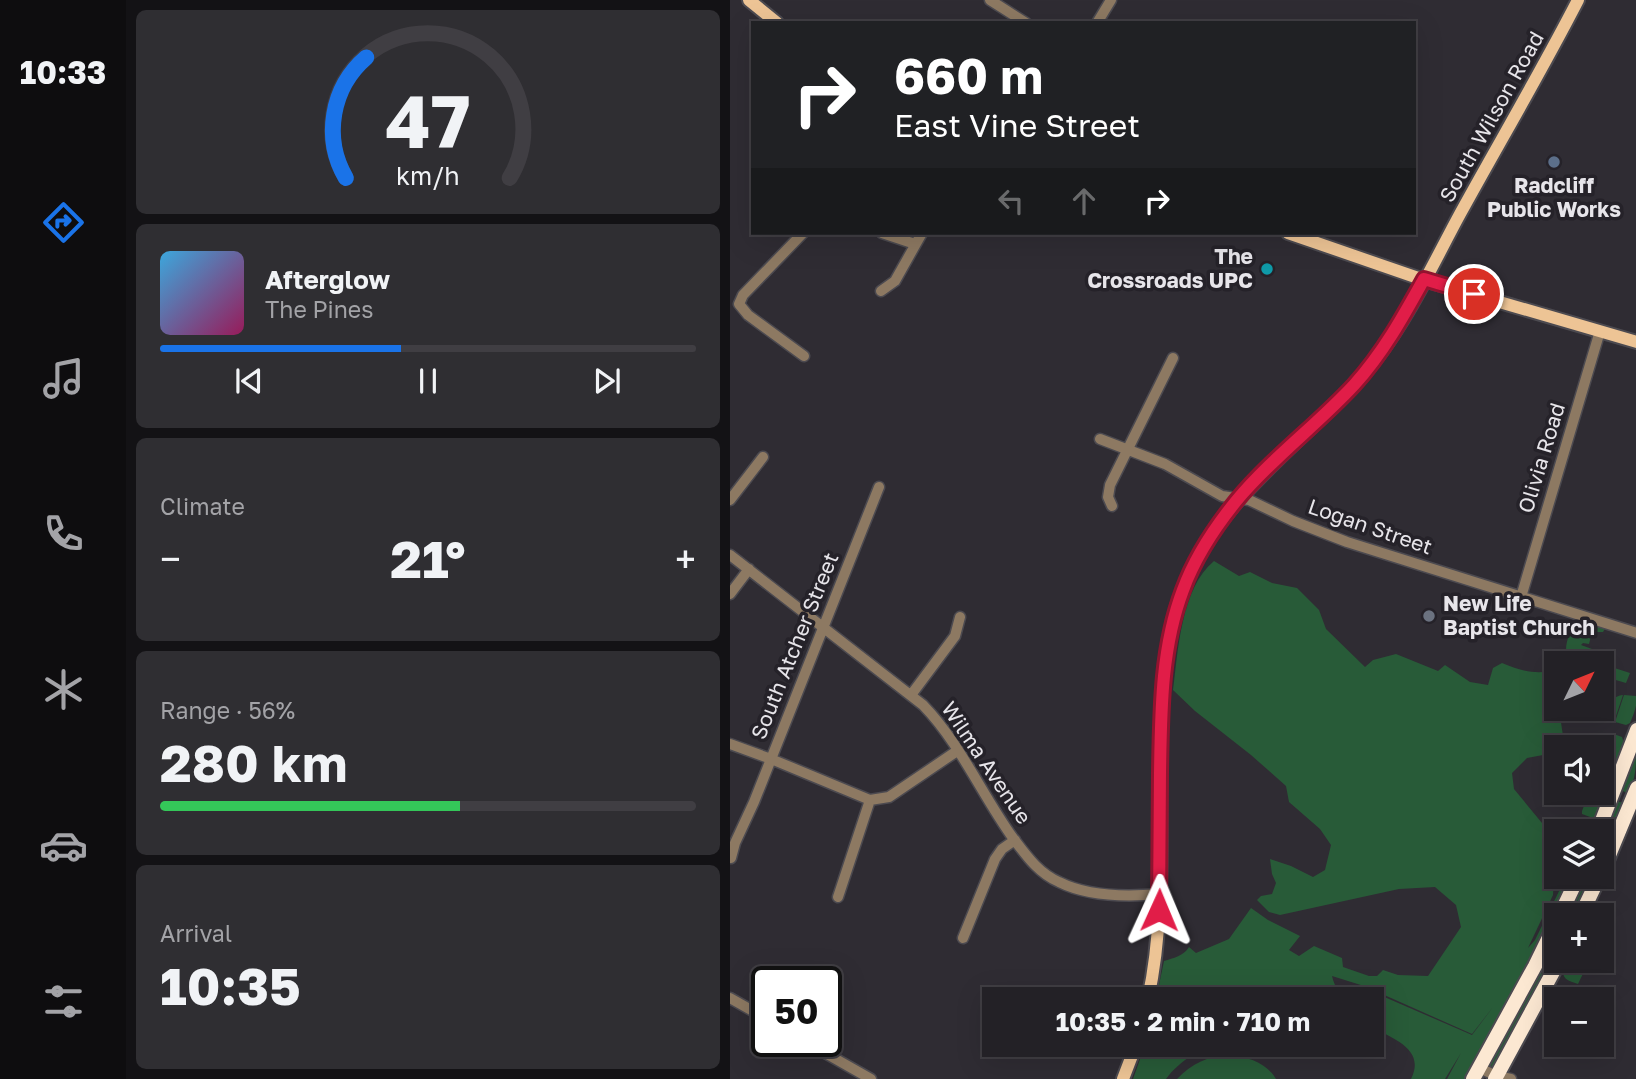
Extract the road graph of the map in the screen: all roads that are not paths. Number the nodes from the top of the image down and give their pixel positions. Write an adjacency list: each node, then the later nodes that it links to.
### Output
1 (749, 0): 5 (main road)
2 (990, 0): 6 (street)
3 (1110, 0): 7 (street)
4 (1578, 0): 13 (main road, South Wilson Road)
5 (775, 21)
6 (1023, 21)
7 (1098, 21)
8 (801, 235): 17 (street)
9 (888, 235): 12 (street)
10 (921, 235): 12 (street)
11 (1294, 235): 13 (main road)
12 (915, 244): 14 (street)
13 (1424, 279): 15 (main road); 23 (main road, South Wilson Road)
14 (881, 291)
15 (1600, 331): 16 (main road); 29 (street, Olivia Road)
16 (1636, 342)
17 (804, 356)
18 (1173, 358): 20 (street)
19 (1100, 439): 20 (street, Logan Street)
20 (1128, 449): 23 (street, Logan Street); 25 (street)
21 (763, 457): 24 (street)
22 (879, 487): 31 (street, South Atcher Street)
23 (1238, 499): 29 (street, Logan Street); 44 (main road, South Wilson Road)
24 (730, 500)
25 (1112, 506)
26 (730, 555): 27 (street, Wilma Avenue)
27 (749, 569): 28 (street); 31 (street, Wilma Avenue)
28 (730, 594)
29 (1521, 597): 32 (street, Logan Street)
30 (960, 617): 33 (street)
31 (824, 627): 33 (street, Wilma Avenue); 37 (street, South Atcher Street)
32 (1636, 633)
33 (911, 695): 36 (street, Wilma Avenue)
34 (1636, 730): 40 (highway)
35 (730, 744): 37 (street)
36 (957, 751): 39 (street); 41 (street, Wilma Avenue)
37 (771, 759): 39 (street); 43 (street, South Atcher Street)
38 (1636, 788): 42 (highway)
39 (871, 800): 45 (street)
40 (1603, 819)
41 (1015, 840): 44 (street, Wilma Avenue); 46 (street)
42 (1614, 842)
43 (731, 858)
44 (1159, 894): 49 (main road, South Wilson Road)
45 (838, 897)
46 (963, 938)
47 (1544, 948): 54 (highway)
48 (1553, 973): 55 (highway)
49 (1150, 987)
50 (730, 998): 51 (street)
51 (751, 1010)
52 (832, 1057): 56 (street)
53 (1131, 1057): 57 (main road)
54 (1476, 1073): 55 (street)
55 (1501, 1078)
56 (871, 1079)
57 (1123, 1079)

